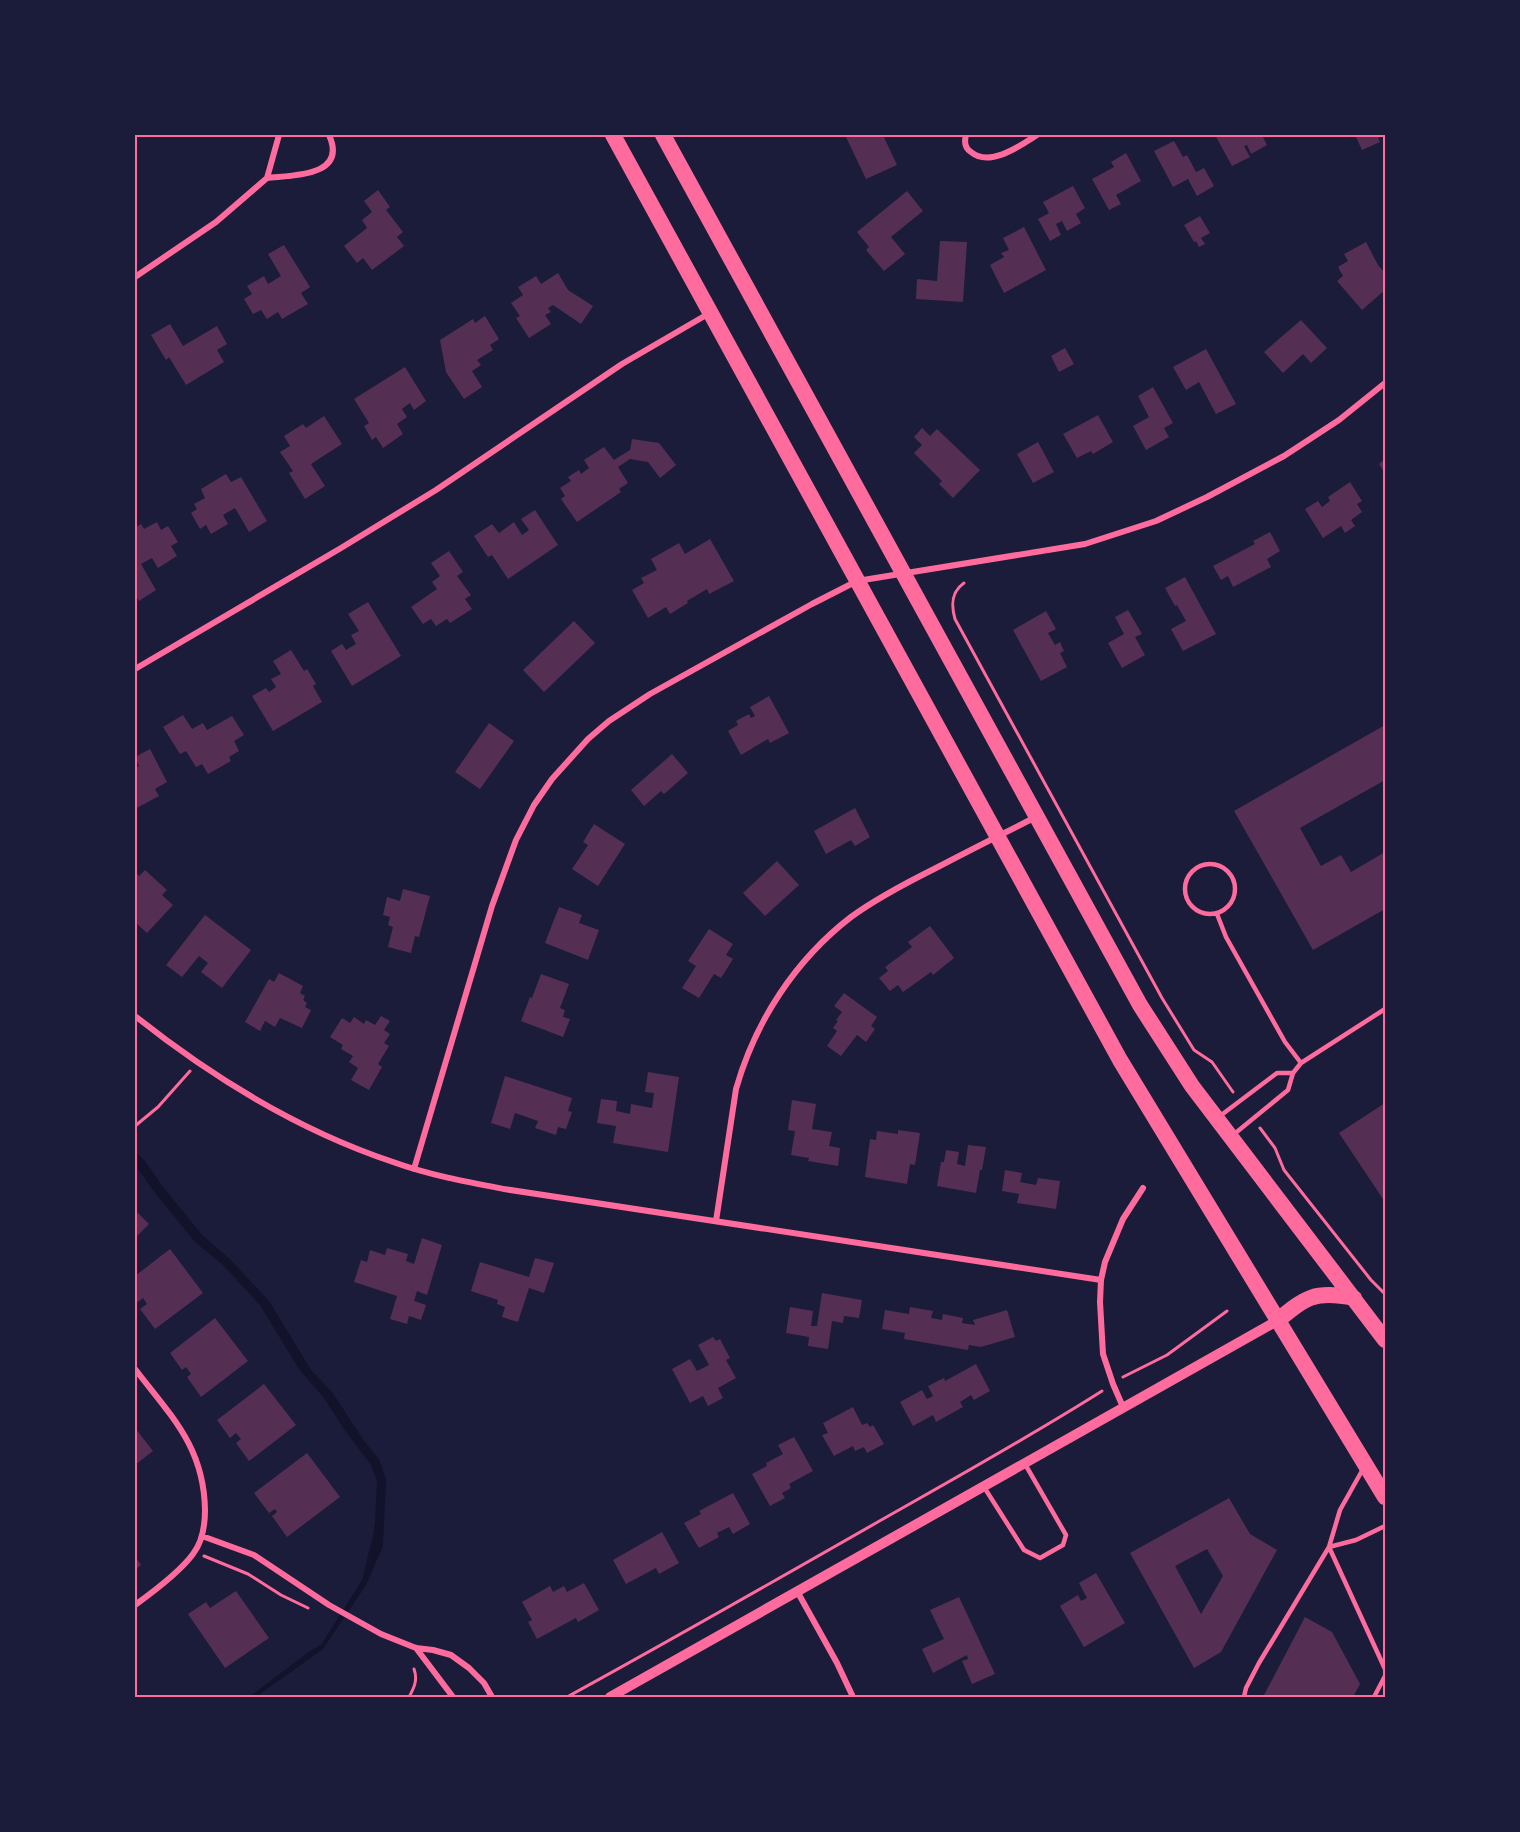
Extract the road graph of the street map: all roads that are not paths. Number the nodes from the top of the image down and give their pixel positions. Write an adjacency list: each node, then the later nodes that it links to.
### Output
1 (279, 135): 7 (street)
2 (329, 135): 7 (street)
3 (614, 135): 9 (highway)
4 (663, 135): 11 (highway)
5 (966, 135): 6 (street)
6 (1037, 135)
7 (267, 178): 8 (street)
8 (135, 277)
9 (711, 313): 12 (highway); 13 (street)
10 (1385, 383): 11 (street)
11 (904, 574): 12 (street); 14 (highway)
12 (857, 581): 15 (highway); 23 (street)
13 (135, 669)
14 (1036, 816): 15 (street); 21 (highway)
15 (997, 837): 25 (street); 28 (highway)
16 (1217, 914): 16 (lane); 19 (lane)
17 (1385, 1009): 19 (lane)
18 (135, 1016): 23 (street)
19 (1301, 1063): 20 (lane)
20 (1293, 1073): 21 (lane); 22 (lane)
21 (1216, 1119): 22 (highway)
22 (1231, 1138): 27 (highway)
23 (414, 1169): 25 (street)
24 (1143, 1188): 26 (street)
25 (716, 1221): 26 (street)
26 (1101, 1280): 31 (street)
27 (1354, 1298): 28 (highway); 29 (highway)
28 (1277, 1321): 31 (street); 33 (highway)
29 (1385, 1340)
30 (135, 1369): 37 (street)
31 (1123, 1407): 32 (street)
32 (1025, 1464): 34 (street); 34 (lane)
33 (1366, 1465): 35 (highway); 38 (lane)
34 (984, 1487): 39 (street)
35 (1385, 1497)
36 (1385, 1526): 38 (lane)
37 (202, 1536): 40 (street); 41 (street)
38 (1329, 1547): 42 (lane); 48 (lane)
39 (796, 1590): 46 (street); 47 (street)
40 (135, 1605)
41 (417, 1648): 44 (street); 45 (street)
42 (1385, 1669)
43 (1385, 1676): 49 (lane)
44 (453, 1697)
45 (492, 1697)
46 (610, 1697)
47 (853, 1697)
48 (1244, 1697)
49 (1374, 1697)

